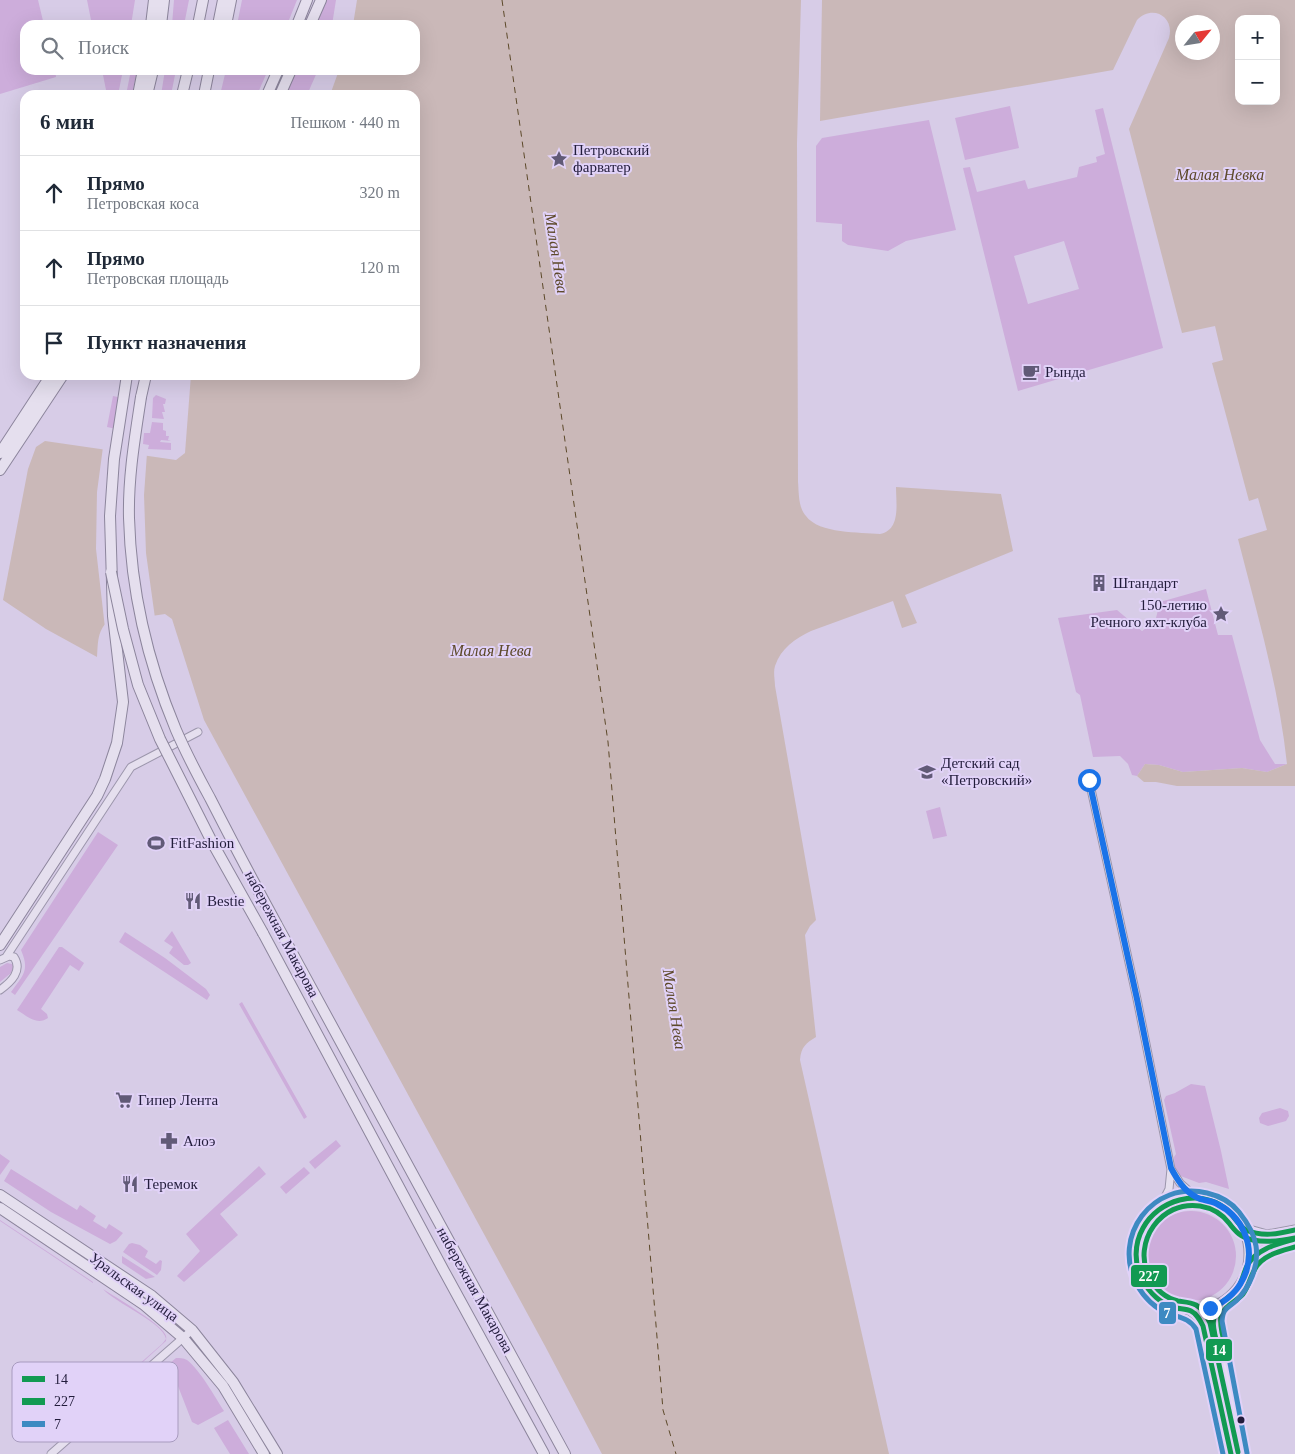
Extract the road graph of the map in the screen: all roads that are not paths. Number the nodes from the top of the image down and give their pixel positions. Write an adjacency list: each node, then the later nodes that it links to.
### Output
1 (154, 0): 8 (main road)
2 (164, 0): 9 (main road)
3 (203, 0): 10 (main road)
4 (223, 0): 11 (main road)
5 (231, 0): 12 (main road)
6 (307, 0): 13 (main road)
7 (321, 0): 14 (main road)
8 (152, 20)
9 (162, 20)
10 (199, 20)
11 (219, 20)
12 (227, 20)
13 (299, 20)
14 (312, 20)
15 (142, 75): 21 (main road)
16 (151, 75): 22 (main road)
17 (187, 75): 23 (main road)
18 (208, 75): 24 (main road)
19 (276, 75): 25 (main road)
20 (289, 75): 26 (main road)
21 (139, 90)
22 (148, 90)
23 (183, 90)
24 (205, 90)
25 (269, 90)
26 (282, 90)
27 (48, 380): 31 (main road)
28 (60, 380): 32 (main road)
29 (126, 380): 33 (main road, набережная Макарова)
30 (145, 380): 58 (main road, набережная Макарова, bridge)
31 (0, 453)
32 (0, 470)
33 (112, 572): 36 (main road, bridge); 57 (main road, набережная Макарова, bridge)
34 (198, 732): 37 (street)
35 (1089, 780): 39 (street)
36 (0, 945)
37 (3, 958): 38 (street)
38 (0, 990)
39 (1171, 1168): 41 (street); 43 (street)
40 (0, 1195): 50 (main road, Уральская улица)
41 (1196, 1198): 43 (street); 44 (street)
42 (0, 1208): 51 (main road, Уральская улица)
43 (1159, 1209): 49 (street)
44 (1242, 1228): 45 (street); 47 (street)
45 (1295, 1230)
46 (1295, 1240): 47 (street)
47 (1248, 1265): 48 (street)
48 (1219, 1304): 49 (street); 60 (street)
49 (1190, 1310): 59 (street)
50 (192, 1330): 51 (street); 56 (main road, Уральская улица)
51 (183, 1338): 52 (street); 55 (main road, Уральская улица)
52 (156, 1362)
53 (65, 1442): 54 (street)
54 (51, 1454)
55 (264, 1454)
56 (277, 1454)
57 (544, 1454)
58 (565, 1454)
59 (1231, 1454)
60 (1240, 1454)

